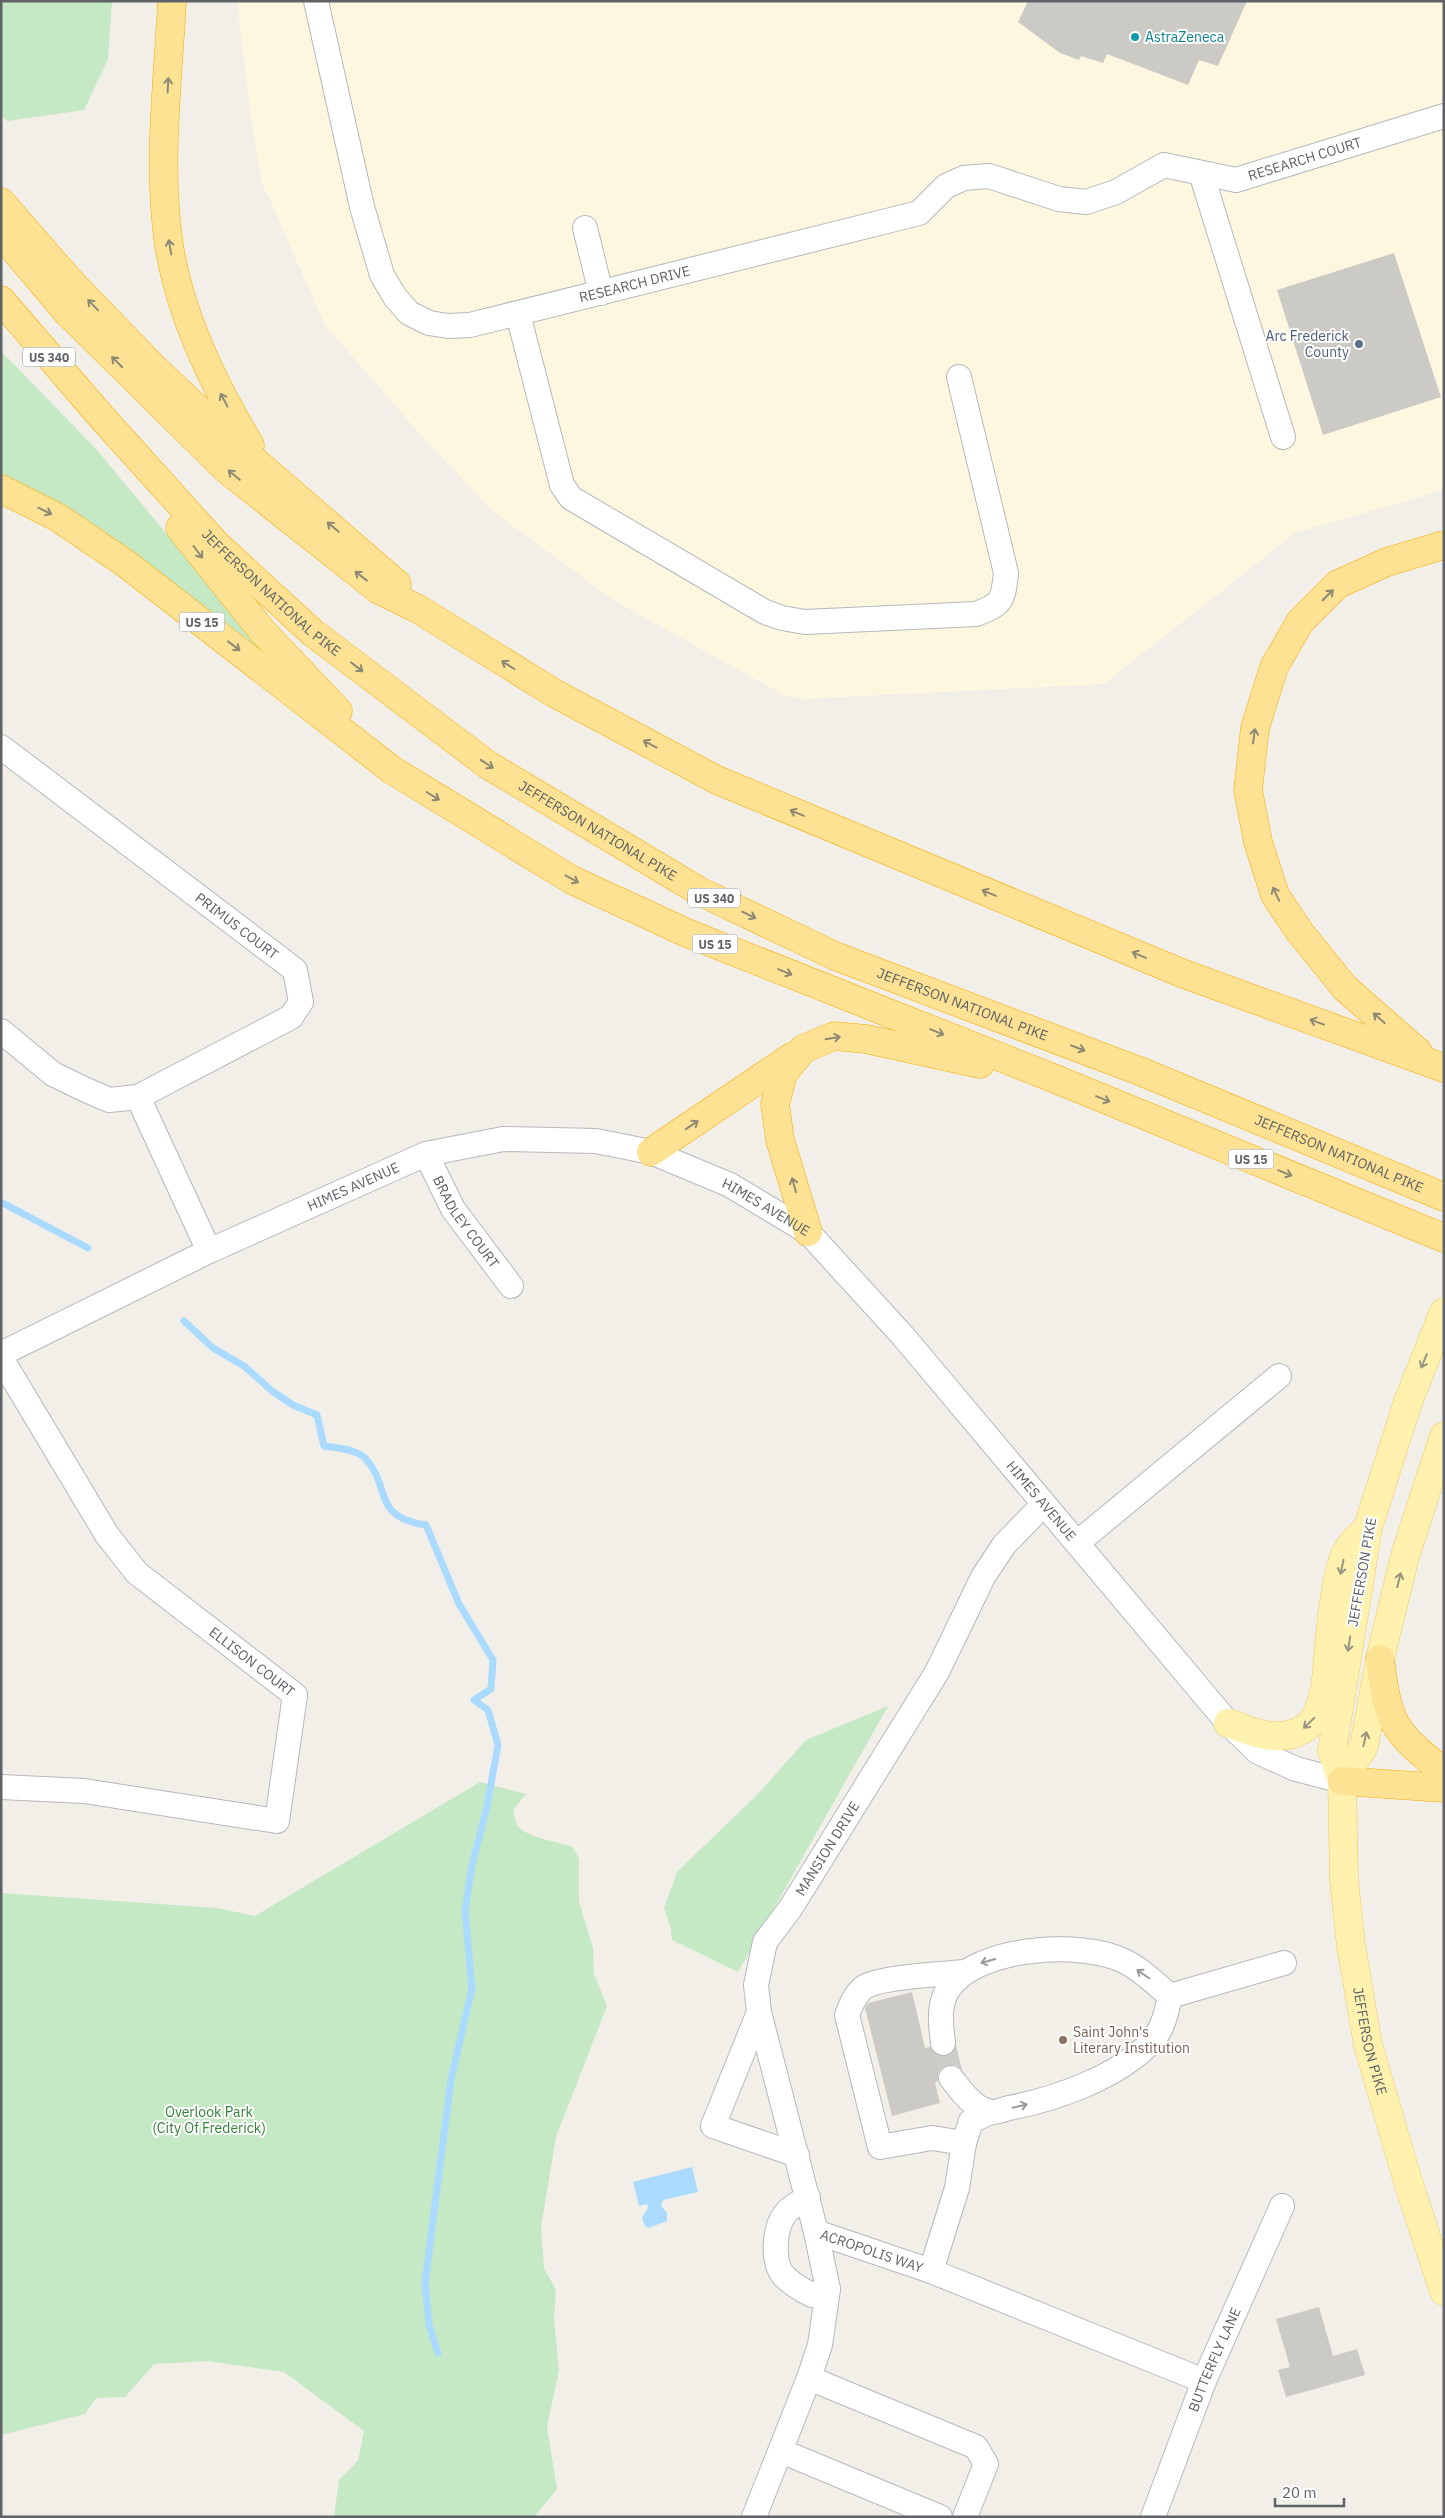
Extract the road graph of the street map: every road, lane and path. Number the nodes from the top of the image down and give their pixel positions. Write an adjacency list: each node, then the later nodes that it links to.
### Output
1 (172, 1): 15 (highway, one-way to 1)
2 (316, 1): 11 (street, RESEARCH DRIVE)
3 (1444, 116): 5 (street, RESEARCH COURT)
4 (1164, 165): 5 (street, RESEARCH COURT); 9 (street, RESEARCH DRIVE)
5 (1201, 173): 14 (street)
6 (1, 202): 15 (highway, one-way to 6)
7 (586, 228): 9 (street)
8 (1, 234): 18 (highway, one-way to 8)
9 (601, 293): 11 (street, RESEARCH DRIVE)
10 (1, 300): 13 (highway, JEFFERSON NATIONAL PIKE / US 340)
11 (518, 314): 12 (street)
12 (959, 376)
13 (98, 413): 20 (highway, one-way to 20); 28 (highway, JEFFERSON NATIONAL PIKE / US 340, one-way to 28)
14 (1283, 437)
15 (267, 472): 18 (highway, one-way to 15)
16 (1, 489): 20 (highway, US 15, one-way to 20)
17 (1444, 545): 23 (highway, one-way to 17)
18 (418, 609): 23 (highway, one-way to 18)
19 (1, 747): 25 (street, PRIMUS COURT)
20 (392, 770): 24 (highway, US 15, one-way to 24)
21 (1, 1032): 25 (street, PRIMUS COURT)
22 (803, 1049): 24 (highway, one-way to 24); 26 (highway, one-way to 22); 29 (highway, one-way to 22)
23 (1436, 1065)
24 (1058, 1080): 30 (highway, US 15, one-way to 30)
25 (138, 1097): 31 (street)
26 (651, 1152): 27 (street, HIMES AVENUE); 29 (street, HIMES AVENUE)
27 (426, 1154): 31 (street, HIMES AVENUE); 32 (street, BRADLEY COURT)
28 (1444, 1197)
29 (808, 1232): 38 (street, HIMES AVENUE)
30 (1444, 1238)
31 (209, 1251): 34 (street, HIMES AVENUE)
32 (511, 1286)
33 (1443, 1314): 39 (main road, JEFFERSON PIKE, one-way to 39)
34 (1, 1354)
35 (1, 1358): 45 (street, ELLISON COURT)
36 (1279, 1376): 40 (street)
37 (1444, 1436): 41 (main road, one-way to 37)
38 (1044, 1504): 40 (street, HIMES AVENUE); 50 (street, MANSION DRIVE)
39 (1368, 1527): 42 (main road, one-way to 42); 44 (main road, JEFFERSON PIKE, one-way to 44)
40 (1077, 1543): 42 (street, HIMES AVENUE)
41 (1380, 1659): 43 (highway); 44 (main road, one-way to 41)
42 (1228, 1722): 44 (street, HIMES AVENUE)
43 (1444, 1772)
44 (1342, 1781): 46 (highway); 61 (main road, JEFFERSON PIKE)
45 (1, 1786)
46 (1444, 1788)
47 (1284, 1963): 49 (street)
48 (964, 1972): 49 (street, one-way to 48); 51 (street); 54 (street)
49 (1170, 1996): 53 (street, one-way to 49)
50 (759, 2012): 55 (street, MANSION DRIVE); 55 (street)
51 (943, 2043)
52 (951, 2078): 53 (street)
53 (991, 2112): 54 (street)
54 (964, 2143): 59 (street)
55 (797, 2155): 56 (street, MANSION DRIVE)
56 (808, 2197): 58 (street, MANSION DRIVE); 60 (street)
57 (1282, 2206): 63 (street, BUTTERFLY LANE)
58 (816, 2232): 59 (street, ACROPOLIS WAY); 60 (street, ACROPOLIS WAY)
59 (931, 2271): 63 (street, ACROPOLIS WAY)
60 (828, 2289): 62 (street, ACROPOLIS WAY)
61 (1444, 2290)
62 (809, 2378): 64 (street, ACROPOLIS WAY); 67 (street)
63 (1204, 2381): 68 (street, BUTTERFLY LANE)
64 (781, 2451): 65 (street, ACROPOLIS WAY); 66 (street)
65 (754, 2517)
66 (940, 2517)
67 (965, 2517)
68 (1153, 2517)

